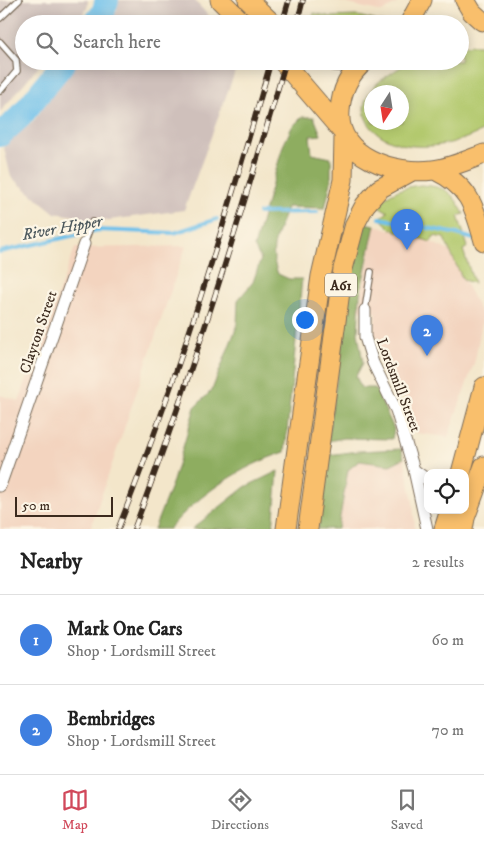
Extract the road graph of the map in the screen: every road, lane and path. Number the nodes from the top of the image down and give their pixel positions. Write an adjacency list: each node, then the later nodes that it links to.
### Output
1 (19, 0): 9 (lane)
2 (220, 0): 6 (highway)
3 (248, 0): 7 (highway)
4 (422, 0): 8 (highway)
5 (465, 0): 10 (highway)
6 (235, 15)
7 (264, 15)
8 (414, 15)
9 (0, 18)
10 (483, 21): 11 (highway)
11 (469, 23)
12 (0, 42): 13 (lane)
13 (15, 59)
14 (16, 70): 17 (lane)
15 (290, 70): 18 (highway)
16 (356, 70): 18 (highway)
17 (0, 91)
18 (343, 134): 21 (highway); 34 (highway, A61)
19 (484, 154): 20 (highway)
20 (435, 170): 21 (highway); 23 (highway)
21 (412, 171): 35 (highway, A61)
22 (92, 222): 24 (lane)
23 (483, 237)
24 (84, 244): 32 (street, Clayton Street)
25 (371, 272): 26 (lane)
26 (365, 310): 30 (street, Lordsmill Street)
27 (484, 387): 29 (highway)
28 (483, 468): 38 (highway); 39 (highway)
29 (462, 469)
30 (414, 470): 31 (street); 36 (street, Lordsmill Street)
31 (424, 477)
32 (0, 486)
33 (449, 514): 37 (highway)
34 (286, 529)
35 (308, 529)
36 (427, 529)
37 (444, 529)
38 (463, 529)
39 (475, 529)

